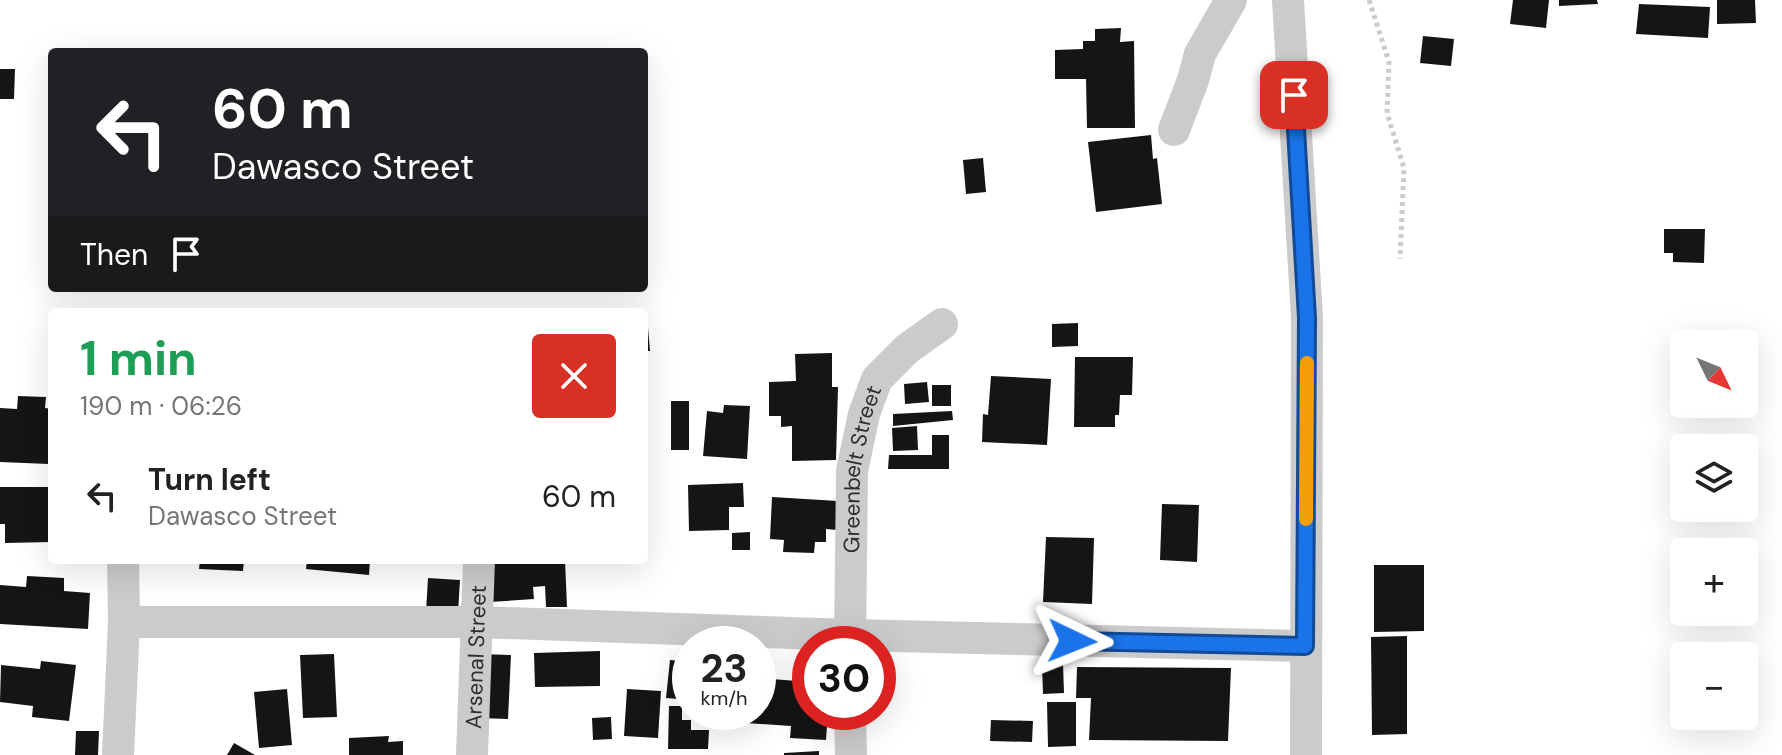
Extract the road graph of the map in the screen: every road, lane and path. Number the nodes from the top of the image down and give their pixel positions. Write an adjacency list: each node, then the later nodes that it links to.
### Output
1 (1231, 0): 4 (street)
2 (1288, 0): 14 (street)
3 (1369, 0): 5 (path)
4 (1174, 130)
5 (1400, 259)
6 (942, 324): 11 (street, Greenbelt Street)
7 (123, 564): 9 (street)
8 (479, 564): 10 (street, Arsenal Street)
9 (124, 622): 10 (street); 16 (street)
10 (476, 622): 12 (street); 17 (street, Arsenal Street)
11 (850, 626)
12 (792, 637)
13 (896, 641): 14 (street)
14 (1305, 646): 19 (street)
15 (850, 730): 18 (street)
16 (118, 755)
17 (472, 755)
18 (851, 755)
19 (1306, 755)

